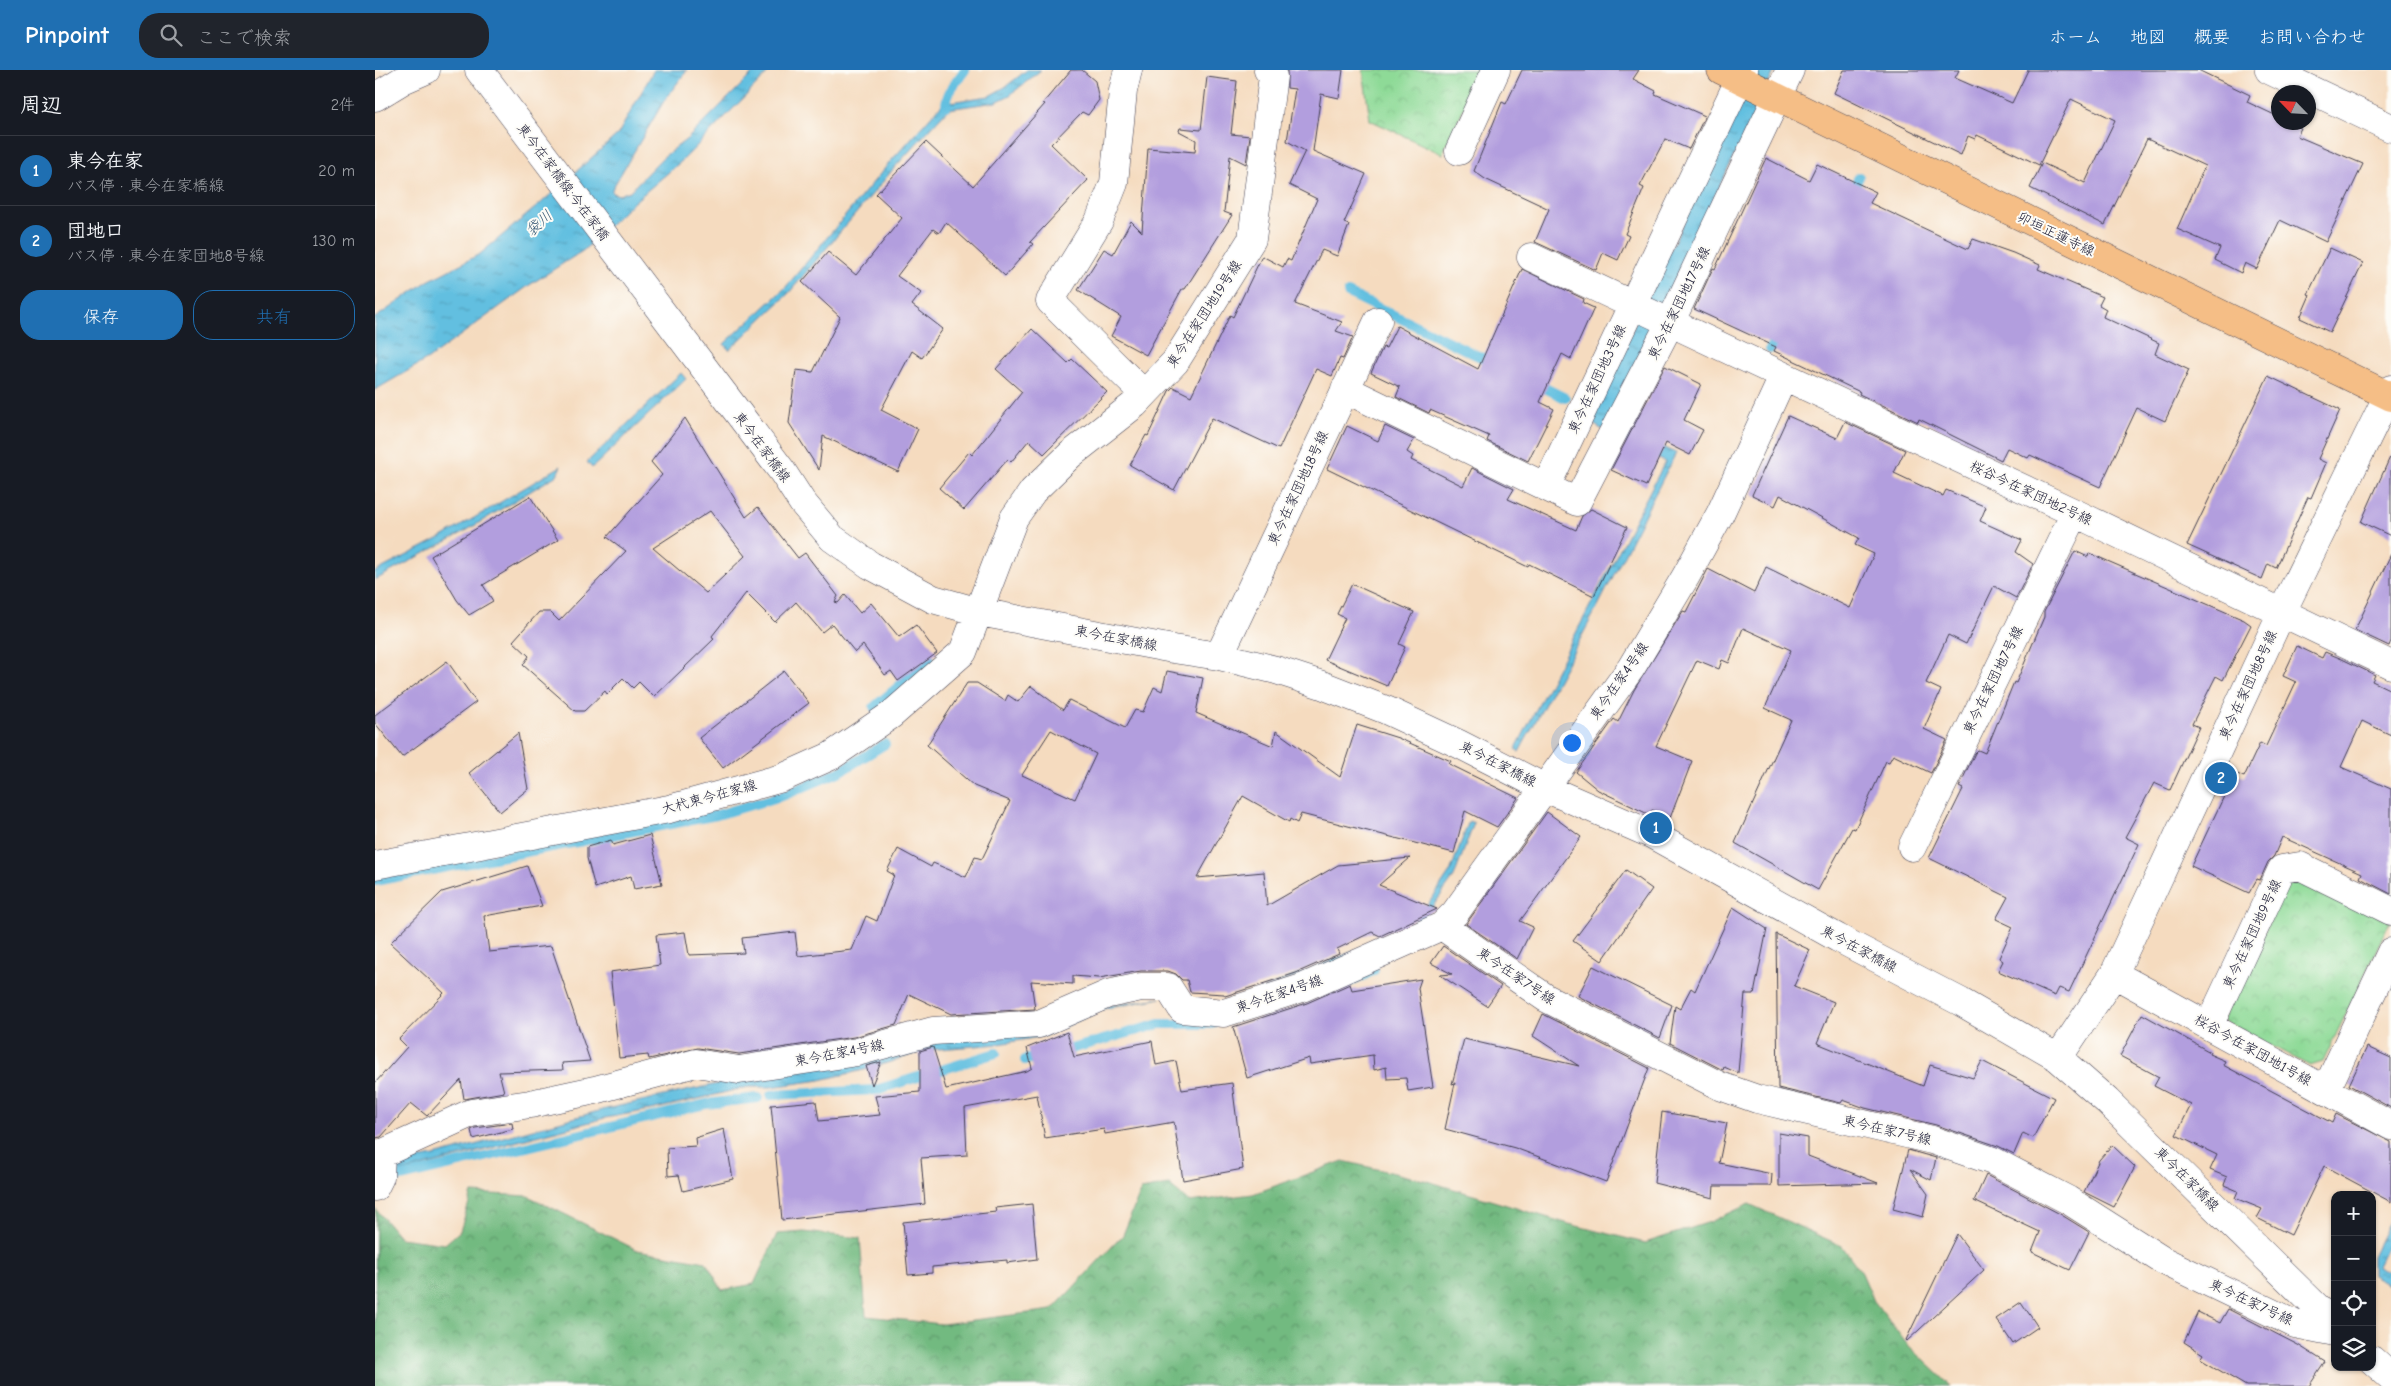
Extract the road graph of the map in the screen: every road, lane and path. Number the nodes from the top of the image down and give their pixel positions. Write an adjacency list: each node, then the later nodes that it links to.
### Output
1 (426, 70): 9 (street)
2 (479, 70): 14 (street, 東今在家橋線;今在家橋)
3 (1128, 70): 20 (street)
4 (1268, 70): 20 (street, 東今在家団地19号線)
5 (1496, 70): 12 (street)
6 (1791, 70): 10 (street, 東今在家団地17号線)
7 (2278, 72): 11 (street)
8 (1735, 73): 10 (main road, 卯垣正蓮寺線); 15 (street, 東今在家団地3号線)
9 (375, 96)
10 (1777, 98): 17 (street, 東今在家団地17号線); 21 (main road, 卯垣正蓮寺線)
11 (2391, 128)
12 (1459, 151)
13 (1531, 257): 15 (street, 桜谷今在家団地2号線)
14 (647, 294): 24 (street, 東今在家橋線)
15 (1632, 305): 17 (street, 桜谷今在家団地2号線); 22 (street, 東今在家団地3号線)
16 (1377, 321): 19 (street, 東今在家団地18号線)
17 (1670, 323): 18 (street, 桜谷今在家団地2号線); 22 (street, 東今在家団地17号線)
18 (1783, 377): 23 (street, 桜谷今在家団地2号線); 28 (street, 東今在家4号線)
19 (1345, 389): 22 (street); 26 (street, 東今在家団地18号線)
20 (1144, 394): 24 (street, 東今在家団地19号線)
21 (2390, 394): 25 (street, 東今在家団地8号線)
22 (1546, 487)
23 (2075, 513): 25 (street, 桜谷今在家団地2号線); 29 (street, 東今在家団地7号線)
24 (979, 612): 26 (street, 東今在家橋線); 30 (street, 大杙東今在家線)
25 (2282, 612): 27 (street, 桜谷今在家団地2号線); 34 (street, 東今在家団地8号線)
26 (1219, 656): 28 (street, 東今在家橋線)
27 (2391, 665)
28 (1545, 788): 32 (street, 東今在家4号線); 36 (street, 東今在家橋線)
29 (1911, 847)
30 (375, 865)
31 (2391, 911): 35 (street, 東今在家団地9号線)
32 (1442, 926): 39 (street, 東今在家4号線); 42 (street, 東今在家7号線)
33 (2391, 952): 37 (street)
34 (2114, 974): 35 (street, 桜谷今在家団地1号線); 36 (street, 東今在家団地8号線)
35 (2209, 1026): 37 (street, 桜谷今在家団地1号線)
36 (2058, 1058): 41 (street, 東今在家橋線)
37 (2326, 1090): 38 (street, 桜谷今在家団地1号線)
38 (2391, 1126)
39 (378, 1153): 40 (street)
40 (375, 1187)
41 (2331, 1321)
42 (2331, 1331)
43 (2376, 1364): 44 (street)
44 (2391, 1377)

